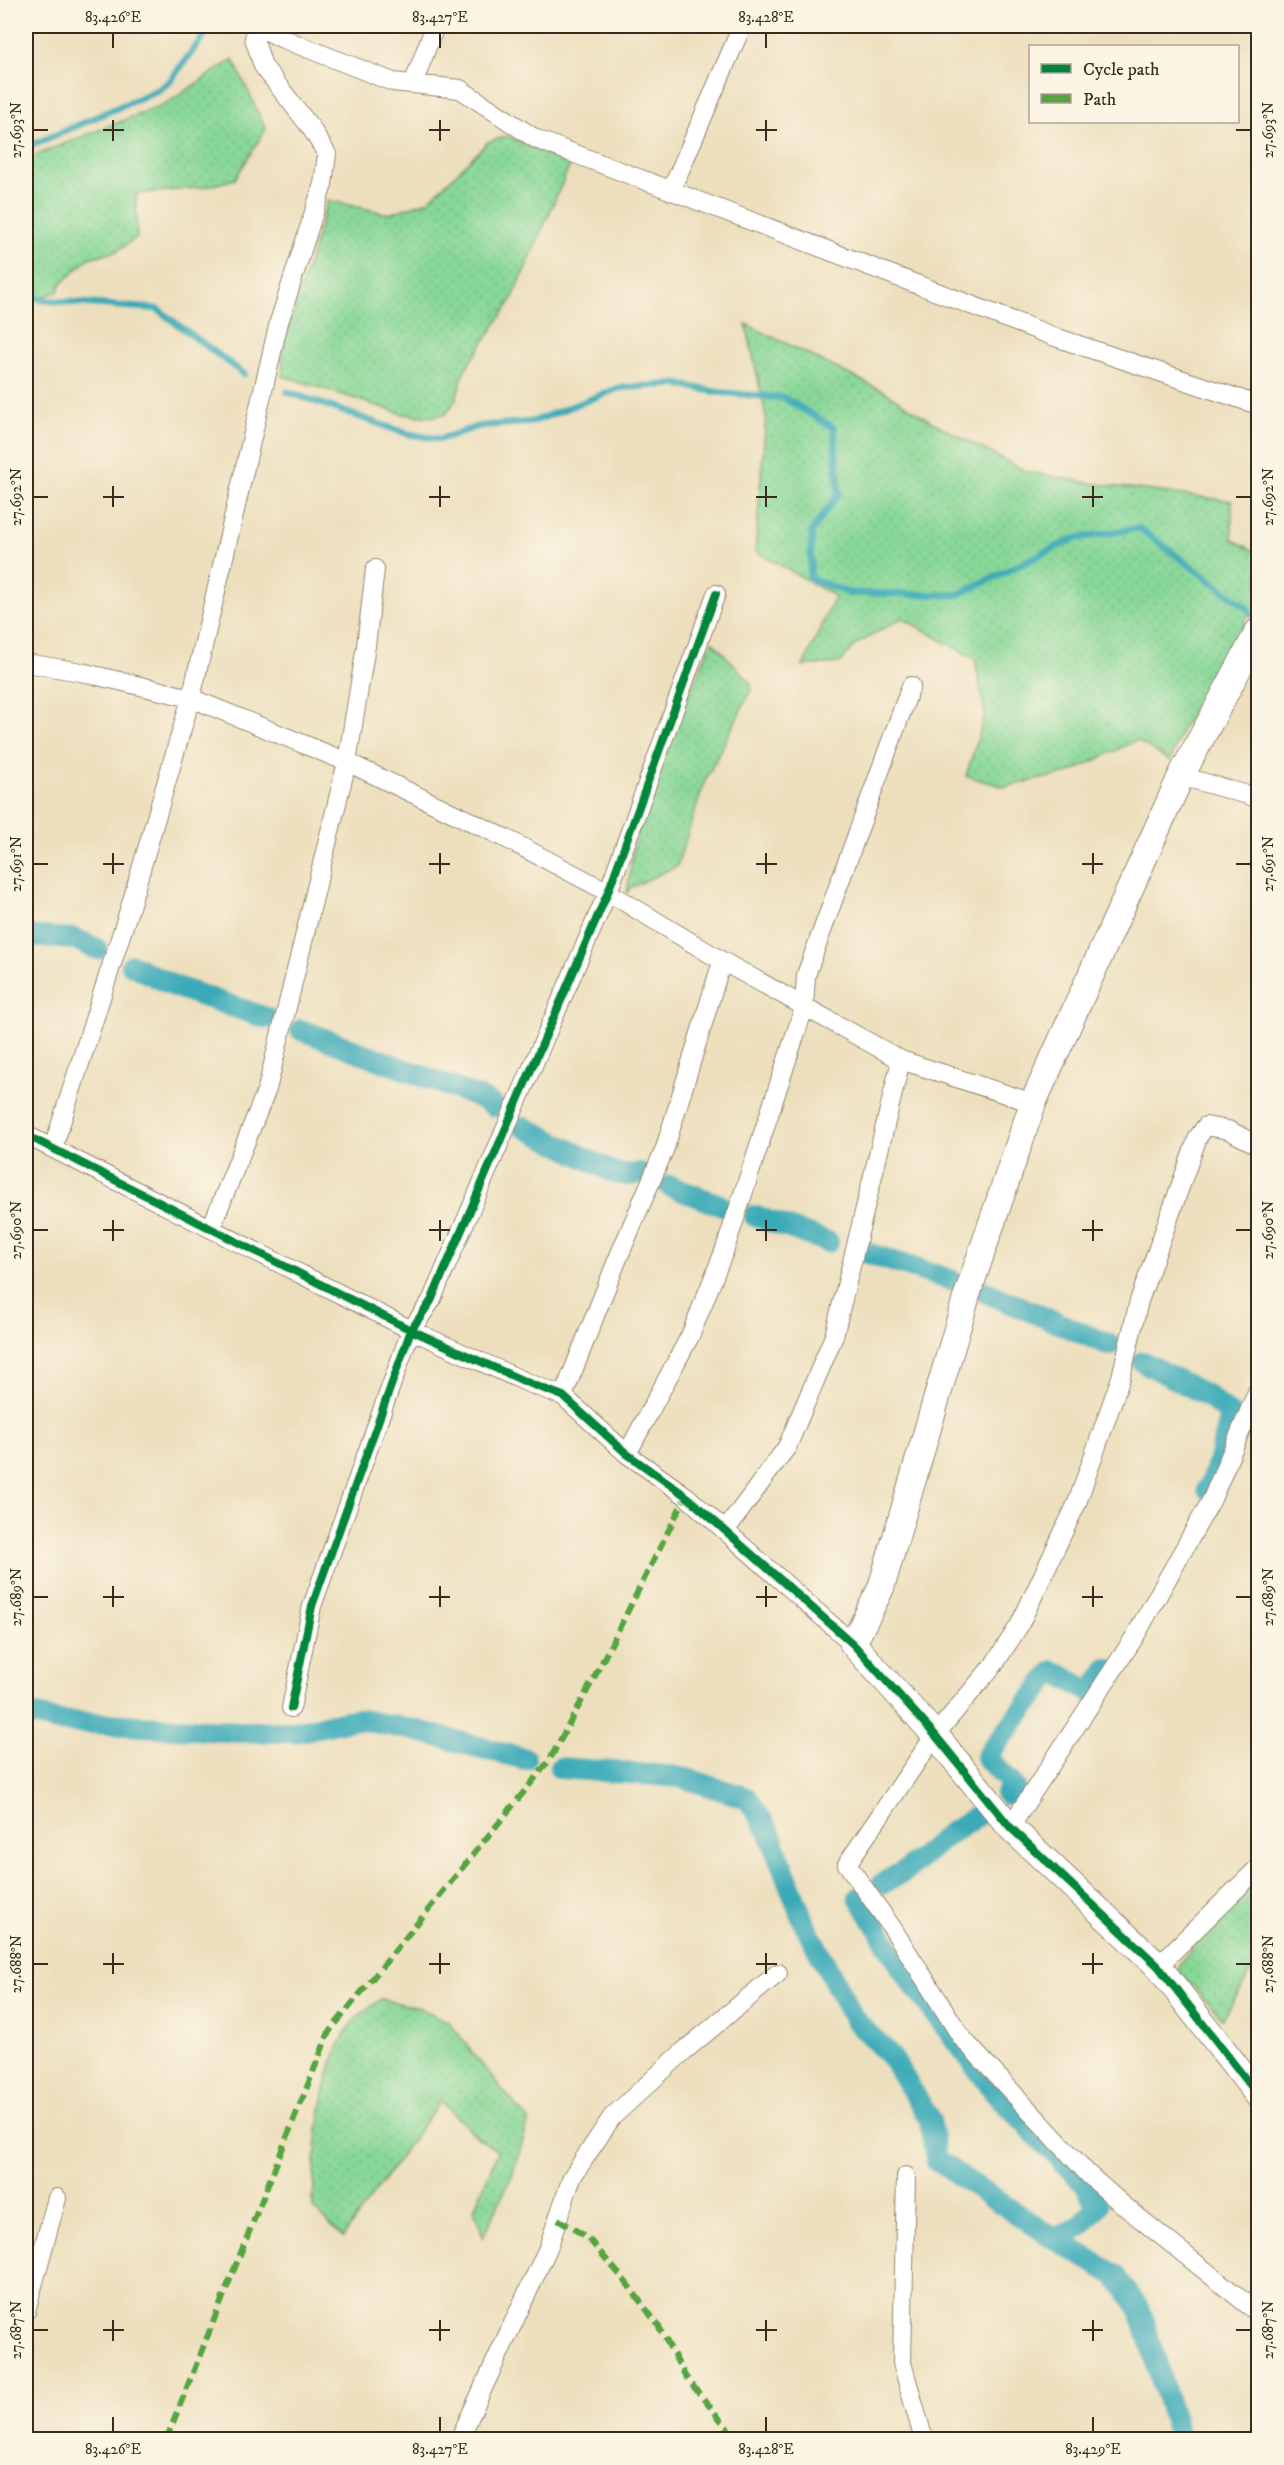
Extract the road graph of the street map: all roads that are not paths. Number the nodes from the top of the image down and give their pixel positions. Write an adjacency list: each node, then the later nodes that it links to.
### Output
1 (257, 26): 4 (street); 12 (street)
2 (435, 26): 4 (street)
3 (742, 26): 5 (street)
4 (413, 84): 5 (street)
5 (671, 191): 6 (street)
6 (1258, 405)
7 (375, 569): 13 (street)
8 (716, 594): 16 (street)
9 (1258, 632): 14 (street)
10 (26, 663): 12 (street)
11 (911, 686): 18 (street)
12 (191, 698): 13 (street); 23 (street)
13 (347, 762): 16 (street); 24 (street)
14 (1181, 776): 15 (street); 20 (street)
15 (1258, 798)
16 (608, 892): 17 (street); 25 (street)
17 (722, 962): 18 (street); 27 (street)
18 (804, 1008): 19 (street); 29 (street)
19 (901, 1060): 20 (street); 30 (street)
20 (1033, 1103): 31 (street)
21 (26, 1135): 23 (street)
22 (1258, 1145): 33 (street)
23 (53, 1148): 24 (street)
24 (211, 1228): 25 (street)
25 (411, 1330): 27 (street); 32 (street)
26 (1258, 1390): 28 (street)
27 (563, 1396): 29 (street)
28 (1254, 1411): 34 (street)
29 (627, 1454): 30 (street)
30 (725, 1531): 31 (street)
31 (853, 1644): 33 (street)
32 (291, 1708)
33 (935, 1735): 34 (street); 42 (street)
34 (1010, 1827): 36 (street)
35 (1258, 1868): 36 (street)
36 (1158, 1966): 38 (street)
37 (778, 1973): 43 (street)
38 (1258, 2095)
39 (906, 2176): 44 (street)
40 (57, 2198): 41 (street)
41 (26, 2311)
42 (1258, 2313)
43 (459, 2439)
44 (924, 2439)

